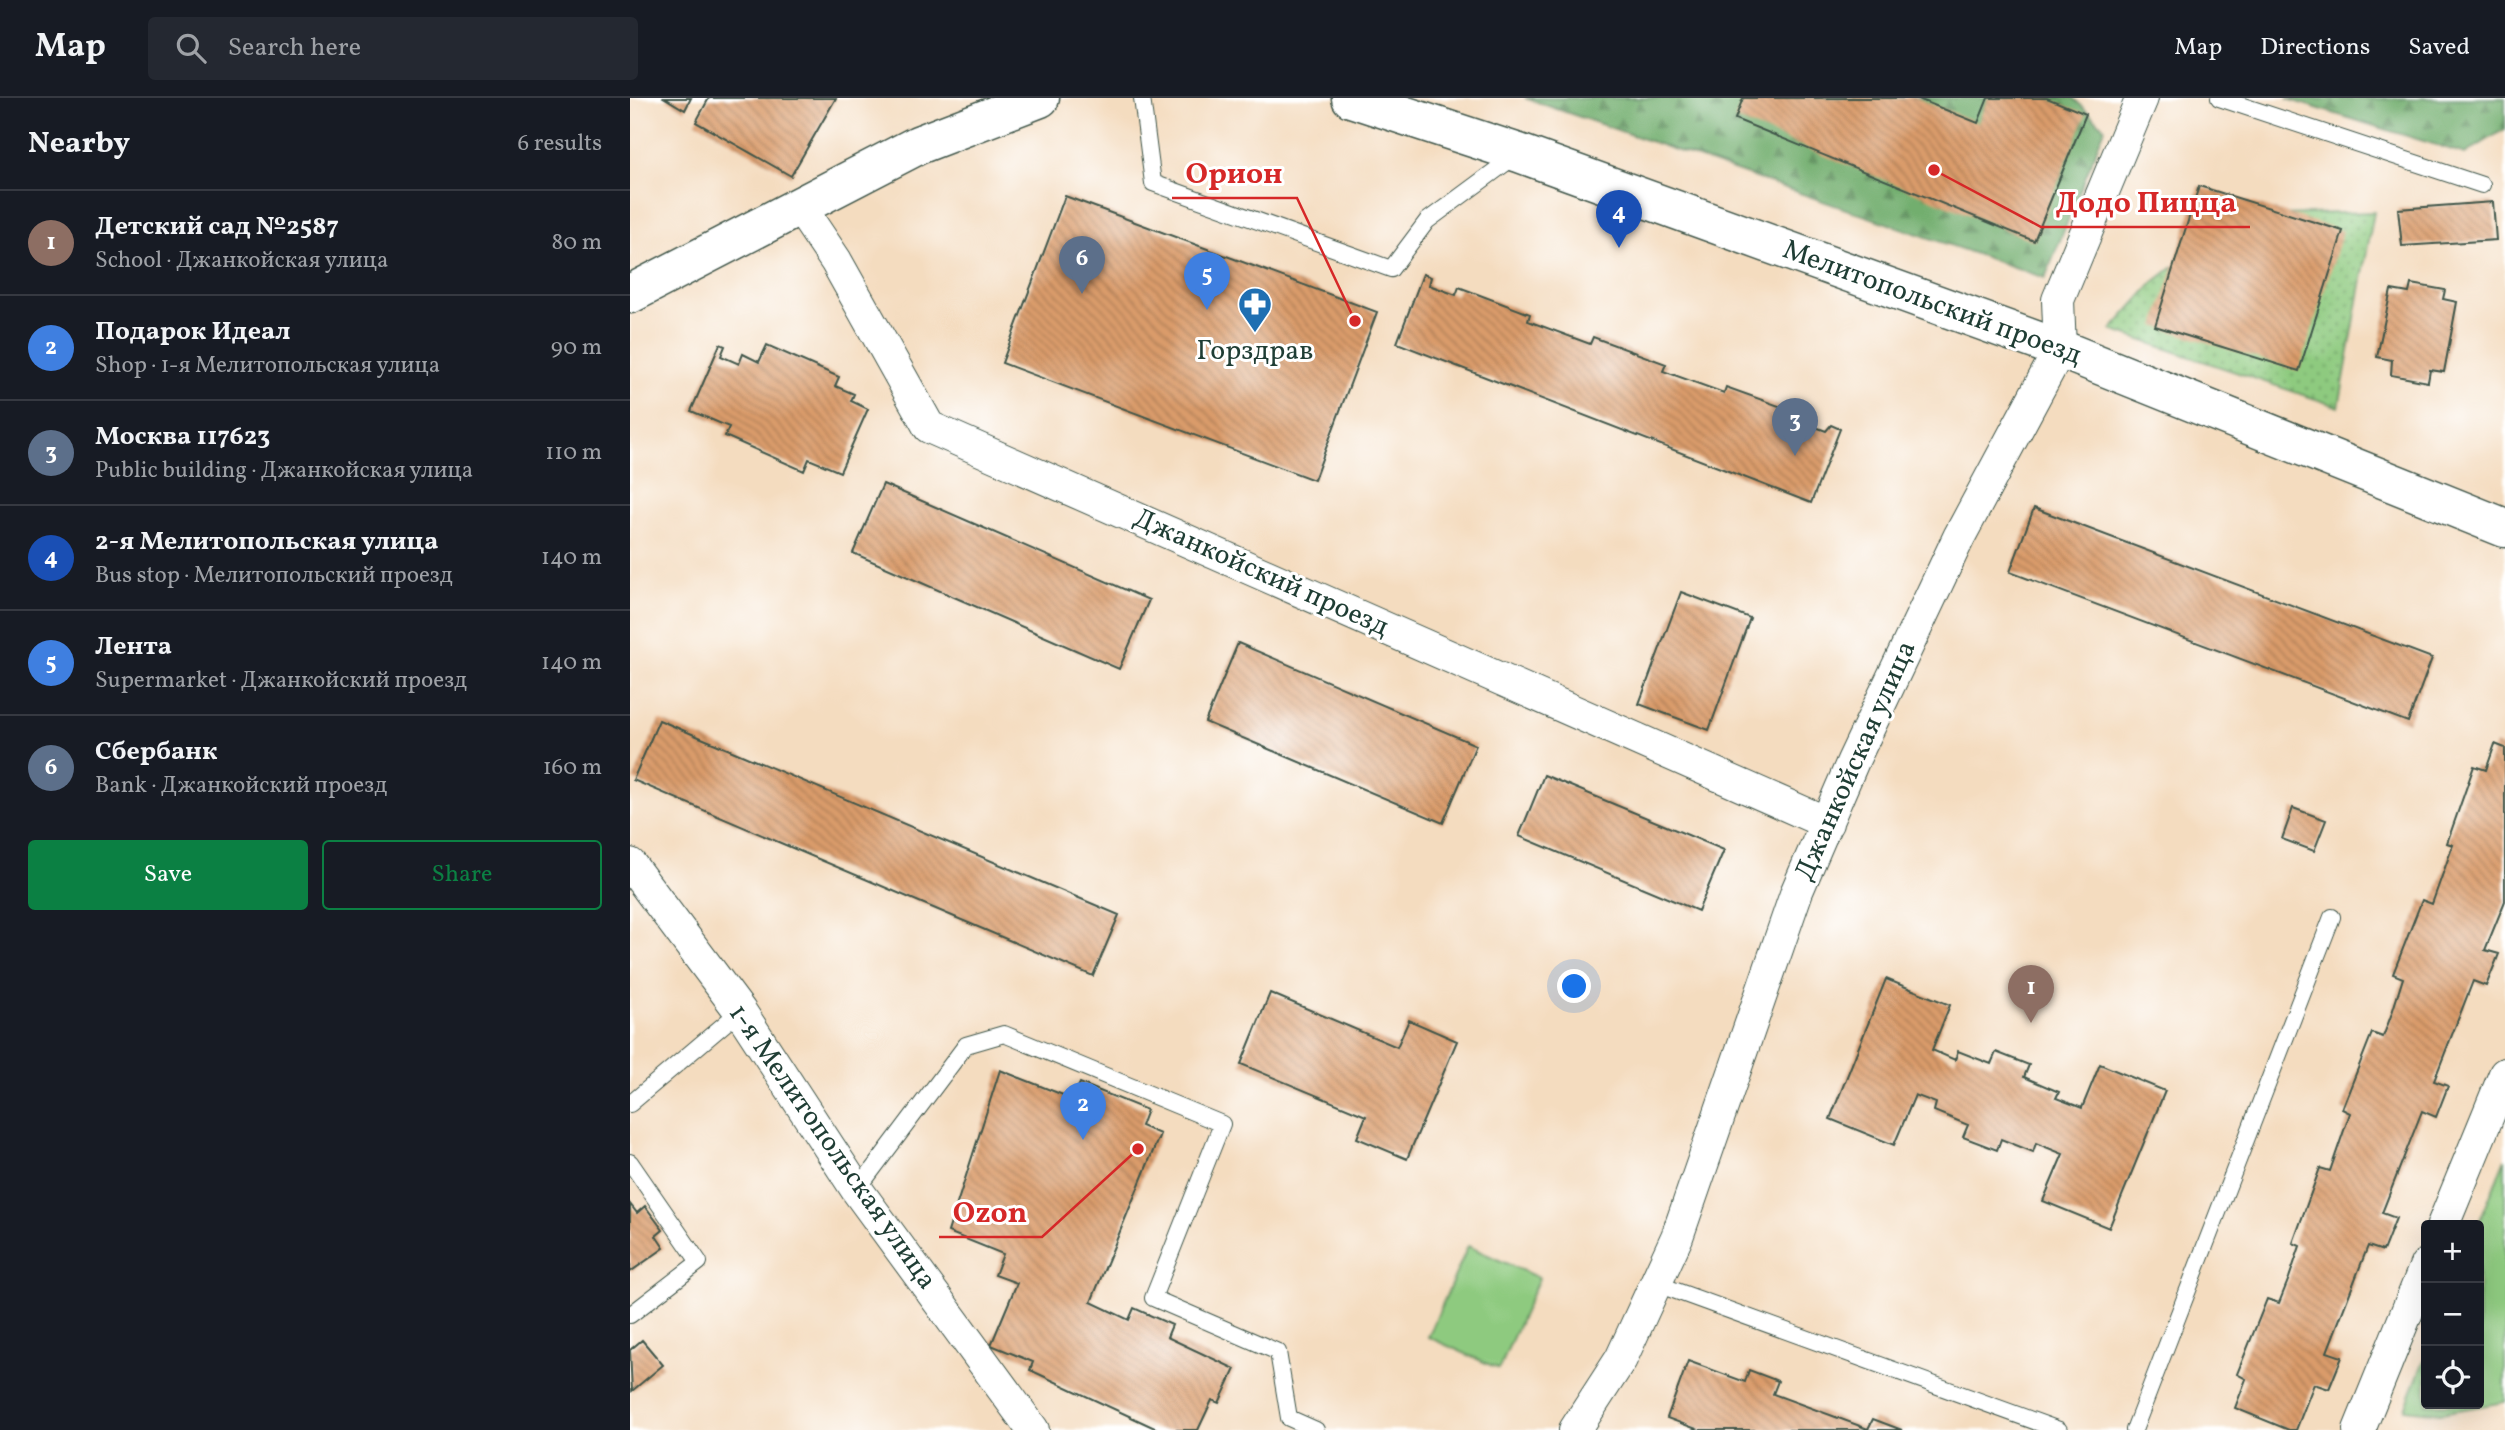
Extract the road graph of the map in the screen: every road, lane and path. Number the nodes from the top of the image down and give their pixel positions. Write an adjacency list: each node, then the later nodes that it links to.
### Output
1 (1142, 98): 6 (lane)
2 (1351, 98): 6 (street, Мелитопольский проезд)
3 (2142, 98): 10 (street)
4 (2219, 98): 7 (lane)
5 (1029, 99): 8 (street)
6 (1519, 153): 10 (street, Мелитопольский проезд)
7 (2482, 186)
8 (799, 206): 9 (street); 12 (street, Джанкойский проезд)
9 (630, 294)
10 (2060, 349): 11 (street, Мелитопольский проезд); 12 (street, Джанкойская улица)
11 (2505, 528)
12 (1827, 823): 22 (street, Джанкойская улица)
13 (630, 864): 15 (street, 1-я Мелитопольская улица)
14 (2332, 917): 28 (lane)
15 (740, 1011): 17 (lane); 19 (street, 1-я Мелитопольская улица)
16 (2505, 1074): 20 (street)
17 (630, 1104)
18 (630, 1162): 23 (lane)
19 (857, 1190): 24 (street, 1-я Мелитопольская улица); 25 (lane)
20 (2445, 1220)
21 (2421, 1277): 29 (street)
22 (1657, 1284): 26 (street, Джанкойская улица); 27 (lane)
23 (630, 1314)
24 (1034, 1430)
25 (1316, 1430)
26 (1575, 1430)
27 (2059, 1430)
28 (2134, 1430)
29 (2359, 1430)

